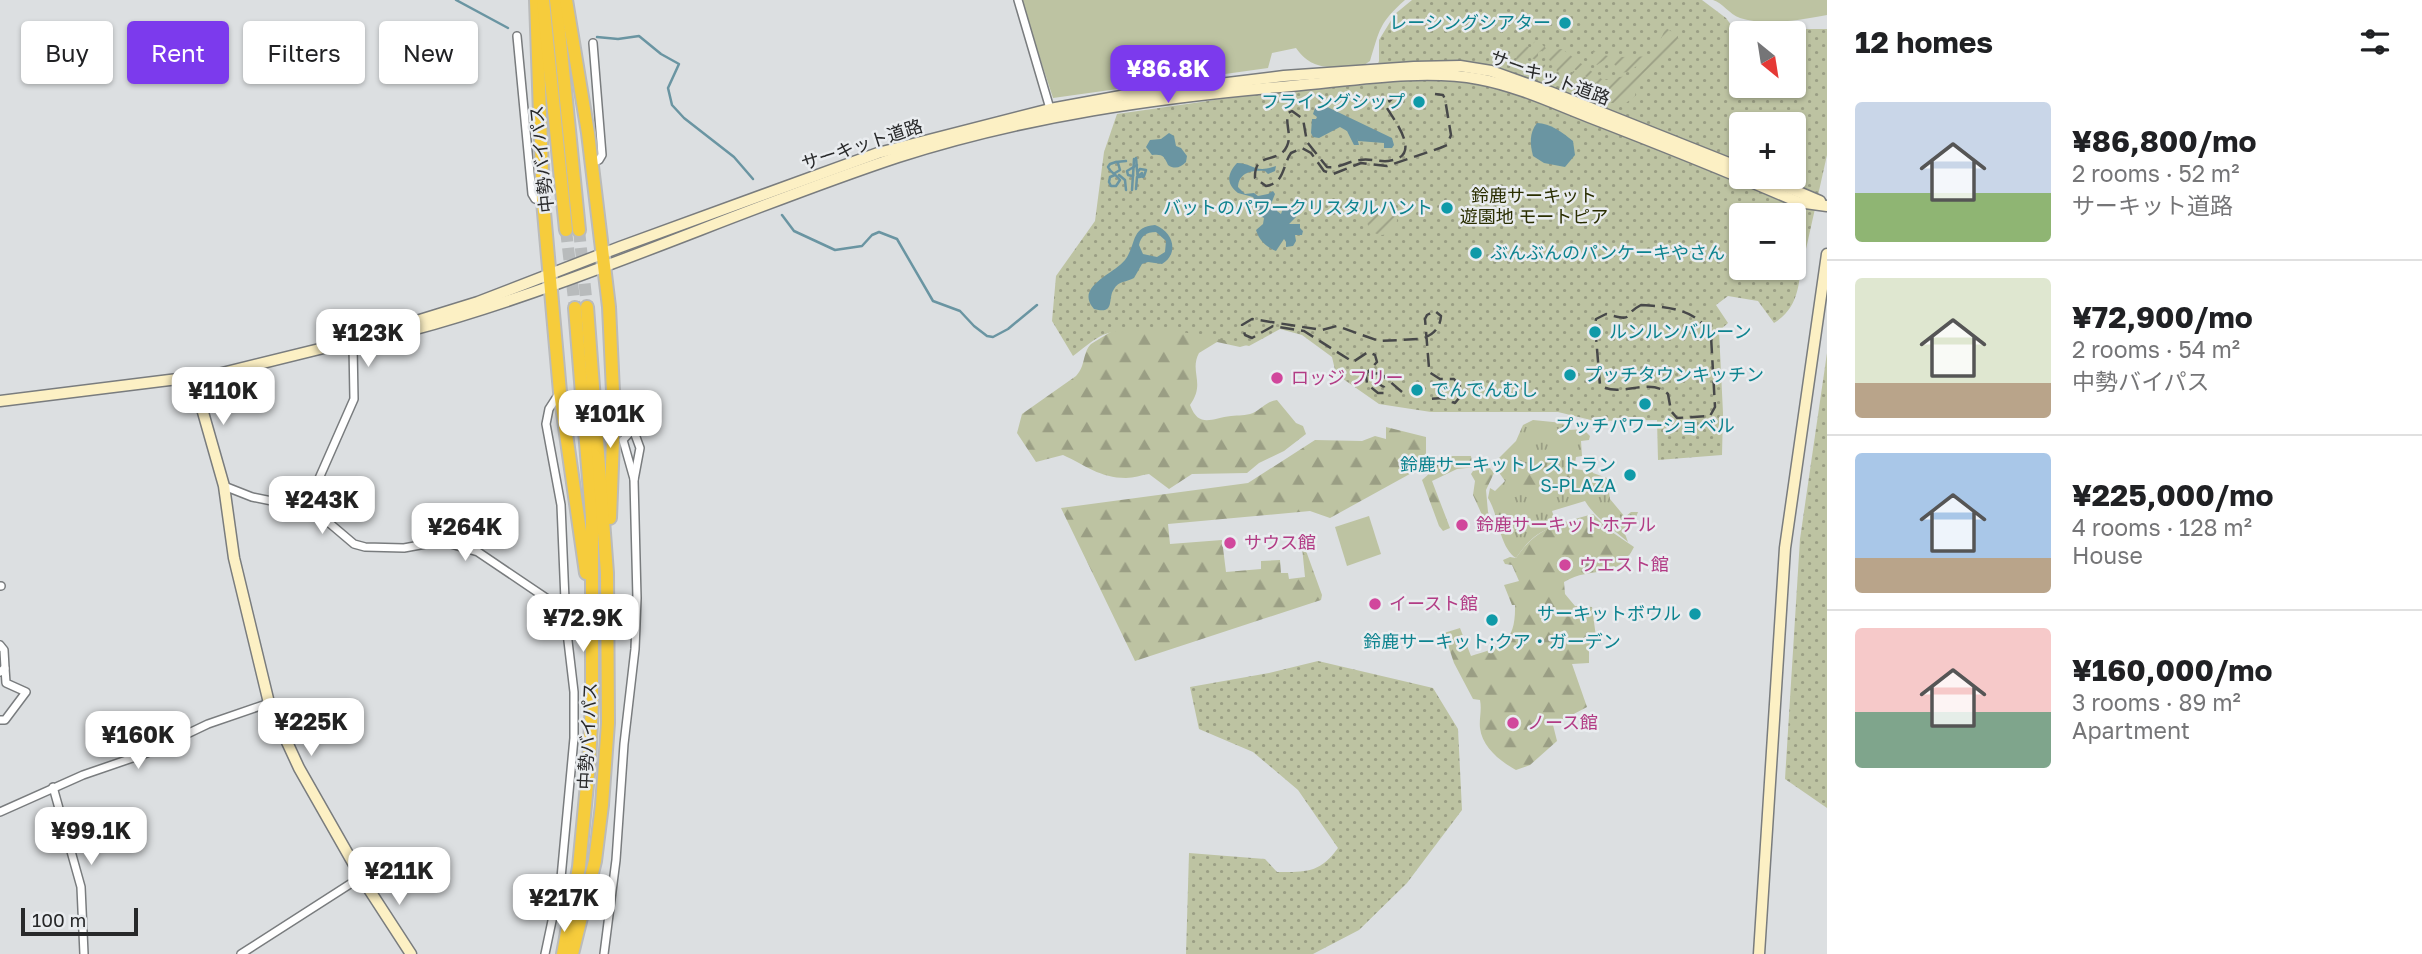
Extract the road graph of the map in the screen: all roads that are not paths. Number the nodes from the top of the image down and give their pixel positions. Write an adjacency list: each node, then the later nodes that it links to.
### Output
1 (536, 0): 12 (highway)
2 (543, 0): 3 (highway, 中勢バイパス)
3 (556, 0)
4 (566, 0): 9 (highway)
5 (1018, 0): 8 (street)
6 (517, 36): 12 (street)
7 (593, 43): 9 (street)
8 (1052, 114): 10 (street, サーキット道路); 13 (street, サーキット道路); 15 (street, サーキット道路)
9 (592, 163): 15 (highway)
10 (1729, 163)
11 (1790, 189): 13 (street, サーキット道路)
12 (542, 201): 16 (highway)
13 (1827, 205)
14 (1827, 254): 45 (street)
15 (602, 260): 16 (street, サーキット道路); 22 (highway)
16 (550, 280): 17 (street); 18 (street); 20 (highway)
17 (353, 345): 18 (street); 26 (street)
18 (218, 374): 19 (street)
19 (193, 377): 21 (street); 25 (street)
20 (560, 392): 28 (street); 29 (highway)
21 (0, 401)
22 (614, 413): 23 (street); 27 (highway)
23 (633, 429): 24 (street); 24 (street)
24 (635, 480): 44 (street)
25 (224, 486): 26 (street); 33 (street)
26 (306, 508): 28 (street)
27 (607, 573): 29 (highway, 中勢バイパス); 43 (highway, 中勢バイパス)
28 (565, 609): 30 (street, bridge); 41 (street)
29 (592, 612): 42 (highway, 中勢バイパス)
30 (625, 630)
31 (0, 645): 32 (street)
32 (3, 670): 34 (street)
33 (269, 703): 35 (street); 37 (street)
34 (0, 720)
35 (53, 787): 36 (street); 38 (street)
36 (0, 812)
37 (360, 877): 39 (street); 40 (street)
38 (84, 954)
39 (241, 954)
40 (411, 954)
41 (545, 954)
42 (563, 954)
43 (572, 954)
44 (604, 954)
45 (1759, 954)

